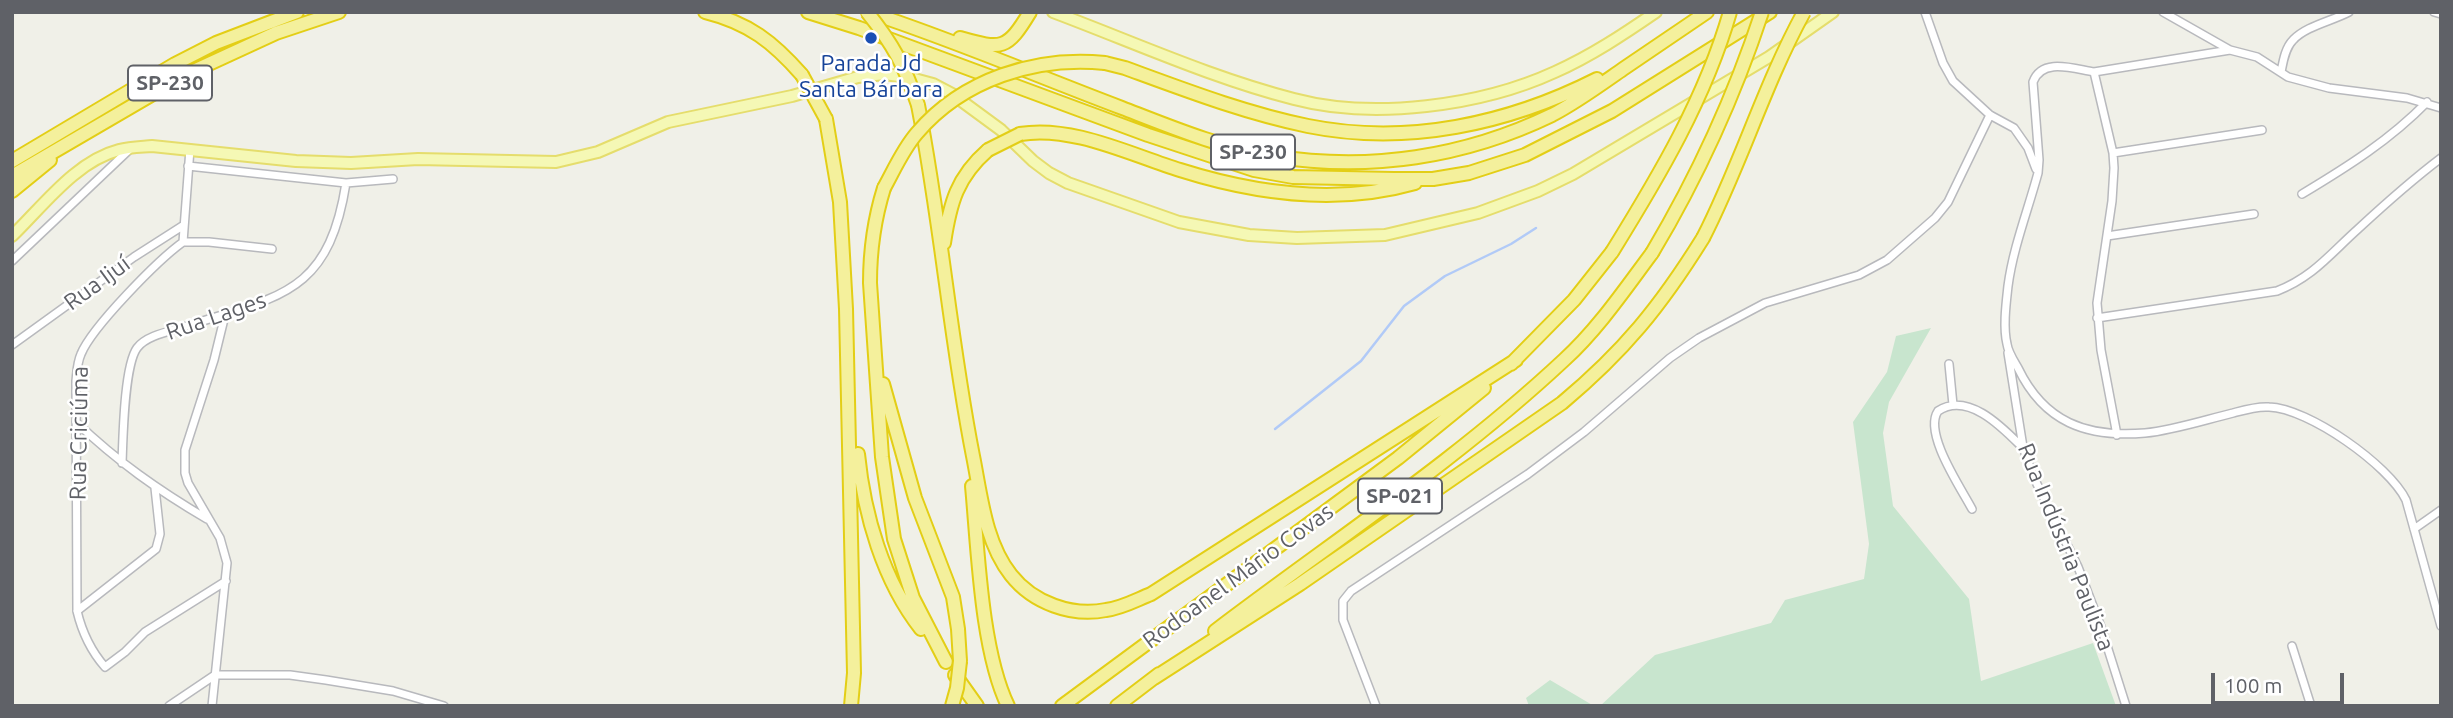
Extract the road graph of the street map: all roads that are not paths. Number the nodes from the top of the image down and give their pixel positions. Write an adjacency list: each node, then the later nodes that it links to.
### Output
1 (297, 12): 33 (highway, SP-230)
2 (338, 12): 28 (highway, SP-230)
3 (705, 12): 59 (highway, bridge)
4 (808, 12): 39 (highway, SP-230)
5 (1030, 12): 17 (highway)
6 (1656, 12): 18 (main road)
7 (1707, 12): 21 (highway, SP-230)
8 (1730, 12): 57 (highway, Rodoanel Mário Covas / SP-021, bridge)
9 (1762, 12): 77 (highway, Rodoanel Mário Covas / SP-021, bridge)
10 (1770, 12): 39 (highway, SP-230)
11 (1804, 12): 77 (highway, bridge)
12 (1833, 12): 34 (main road)
13 (1925, 12): 26 (street)
14 (2163, 12): 20 (street)
15 (2350, 12): 23 (street)
16 (2434, 12): 19 (street)
17 (872, 13): 21 (highway, SP-230); 51 (highway, bridge)
18 (1056, 13)
19 (2441, 13)
20 (2230, 50): 22 (street); 23 (street)
21 (1638, 59): 56 (highway, bridge)
22 (2094, 72): 31 (street); 36 (street, Rua Indústria Paulista)
23 (2280, 72): 24 (street)
24 (2427, 102): 25 (street); 43 (street)
25 (2441, 107)
26 (1990, 116): 36 (street); 87 (street)
27 (2262, 130): 31 (street)
28 (76, 137): 37 (highway, SP-230); 42 (highway)
29 (131, 147): 30 (main road); 46 (main road); 50 (street)
30 (190, 149): 34 (main road); 35 (street)
31 (2113, 153): 47 (street)
32 (2441, 158): 53 (street)
33 (12, 161)
34 (296, 161): 38 (street)
35 (188, 166): 38 (street); 45 (street)
36 (2038, 173): 55 (street, Rua Indústria Paulista)
37 (12, 176)
38 (295, 178): 41 (street)
39 (1433, 178): 51 (highway, bridge)
40 (393, 179): 41 (street)
41 (346, 183): 52 (street, Rua Lages)
42 (12, 191)
43 (2302, 194)
44 (2254, 214): 47 (street)
45 (184, 225): 48 (street); 54 (street, Rua Ijuí)
46 (12, 236)
47 (2107, 236): 53 (street)
48 (183, 242): 49 (street); 62 (street, Rua Criciúma)
49 (272, 249)
50 (12, 261)
51 (942, 261): 61 (highway)
52 (225, 315): 65 (street, Rua Lages); 69 (street)
53 (2097, 318): 63 (street)
54 (12, 345)
55 (2007, 345): 63 (street); 64 (street, Rua Indústria Paulista)
56 (874, 350): 75 (highway); 82 (highway, bridge)
57 (1516, 360): 61 (highway); 85 (highway, Rodoanel Mário Covas / SP-021)
58 (1949, 364): 60 (street)
59 (849, 371): 75 (highway); 81 (highway)
60 (1953, 405): 64 (street); 67 (street)
61 (964, 411): 84 (highway)
62 (76, 422): 65 (street); 72 (street, Rua Criciúma)
63 (2117, 435): 70 (street)
64 (2023, 447): 88 (street, Rua Indústria Paulista)
65 (121, 464): 66 (street)
66 (155, 488): 69 (street); 72 (street)
67 (1972, 509)
68 (2441, 510): 70 (street)
69 (209, 521): 71 (street)
70 (2414, 529): 73 (street)
71 (226, 581): 72 (street, Rua Criciúma); 76 (street)
72 (77, 611)
73 (2441, 626)
74 (2292, 646): 89 (street)
75 (946, 662): 83 (highway)
76 (215, 675): 78 (street); 79 (street); 80 (street)
77 (1154, 678): 86 (highway, Rodoanel Mário Covas / SP-021)
78 (169, 706)
79 (212, 706)
80 (444, 706)
81 (851, 706)
82 (952, 706)
83 (977, 706)
84 (1008, 706)
85 (1062, 706)
86 (1117, 706)
87 (1376, 706)
88 (2126, 706)
89 (2311, 706)

